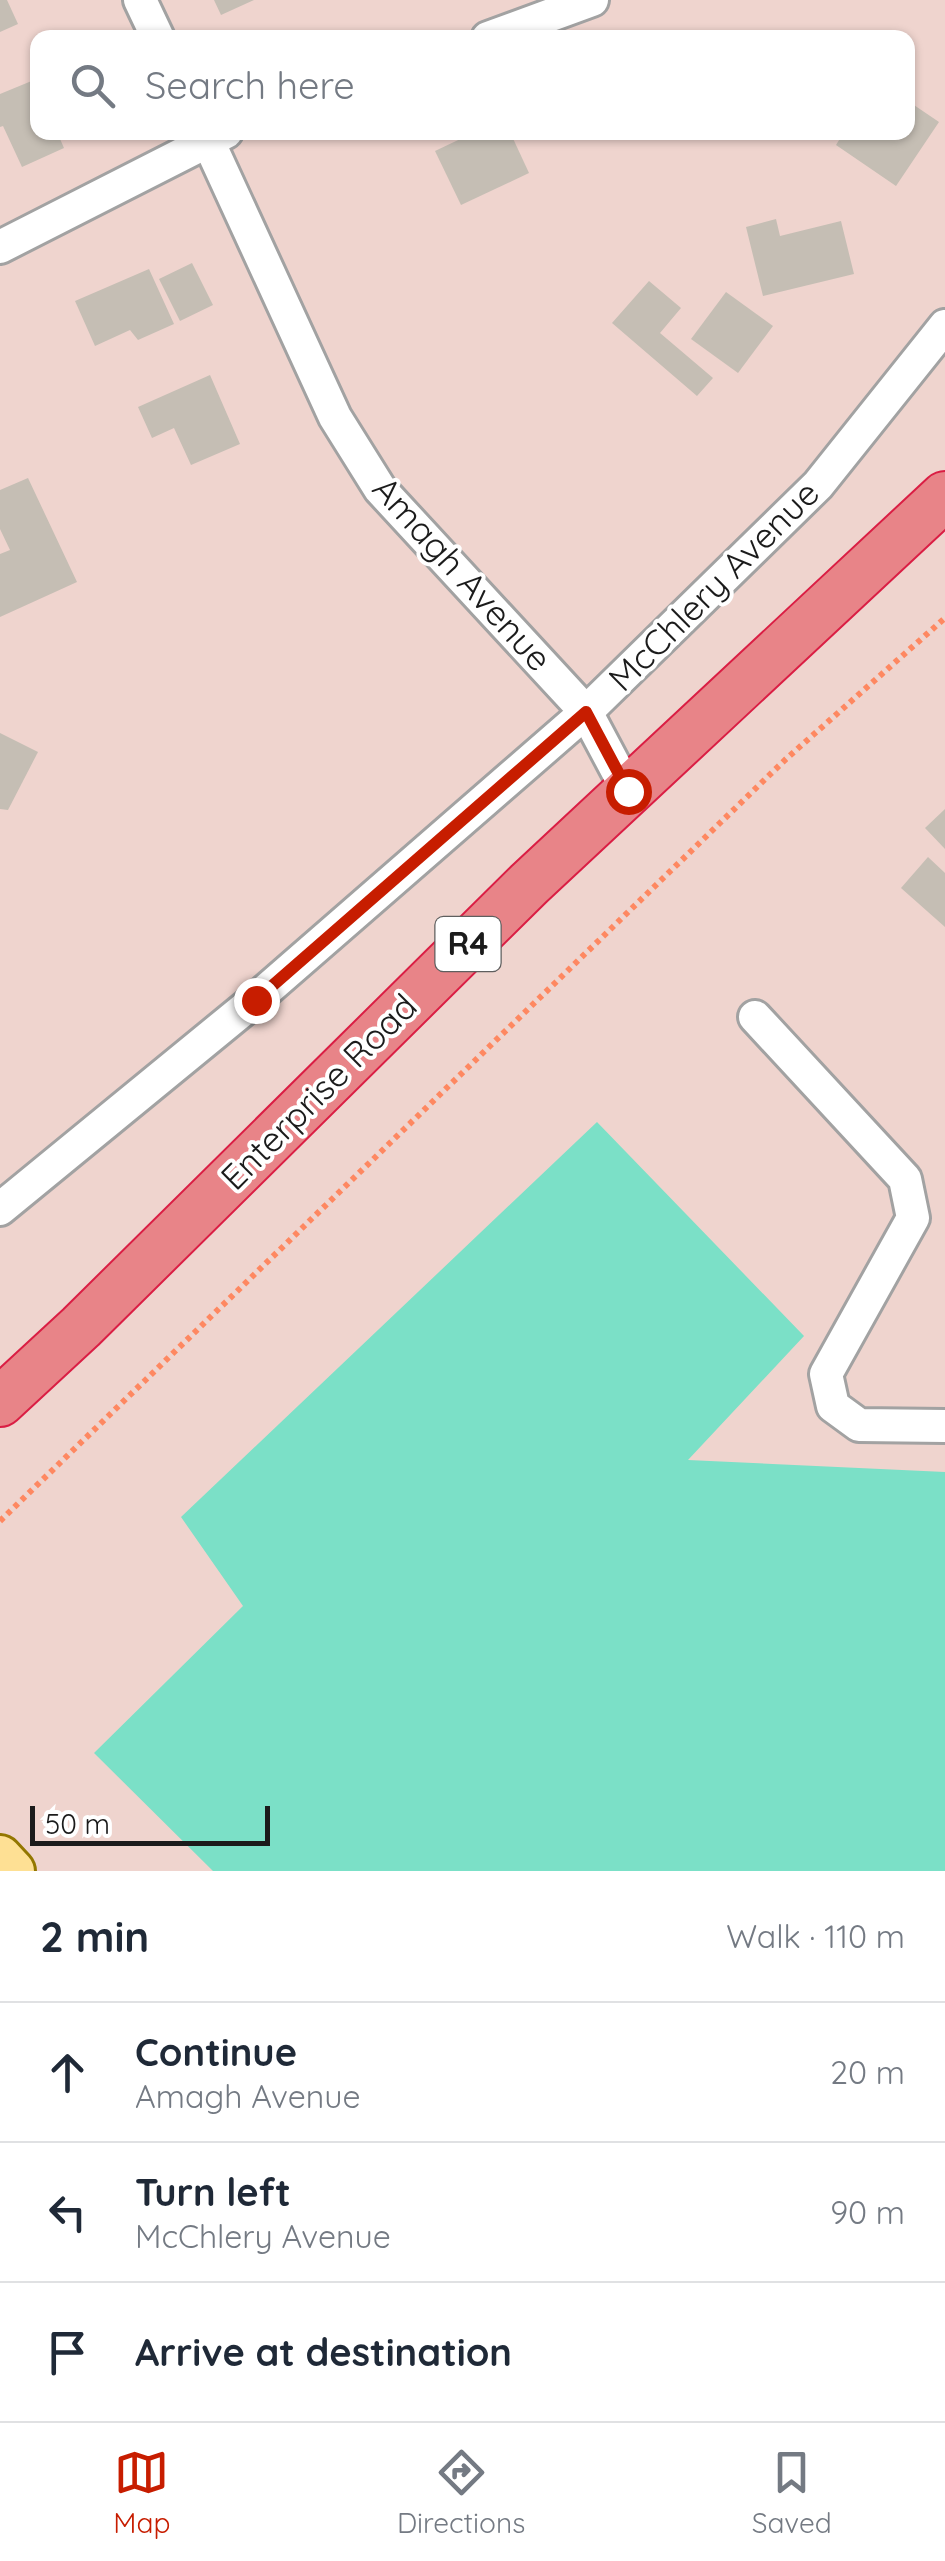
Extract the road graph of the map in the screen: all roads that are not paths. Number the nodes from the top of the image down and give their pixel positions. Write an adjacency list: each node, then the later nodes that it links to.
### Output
1 (140, 0): 3 (street)
2 (592, 0): 4 (street)
3 (154, 30)
4 (510, 30)
5 (203, 140): 7 (street)
6 (214, 140): 10 (street, Amagh Avenue)
7 (0, 247)
8 (945, 326): 10 (street, McChlery Avenue)
9 (945, 496): 11 (highway, Enterprise Road / R4)
10 (586, 712): 11 (street, Amagh Avenue); 13 (street, McChlery Avenue)
11 (628, 791): 14 (highway, Enterprise Road / R4)
12 (754, 1016): 15 (street)
13 (0, 1209)
14 (0, 1402)
15 (945, 1426)
16 (0, 1856): 17 (main road)
17 (14, 1871)

